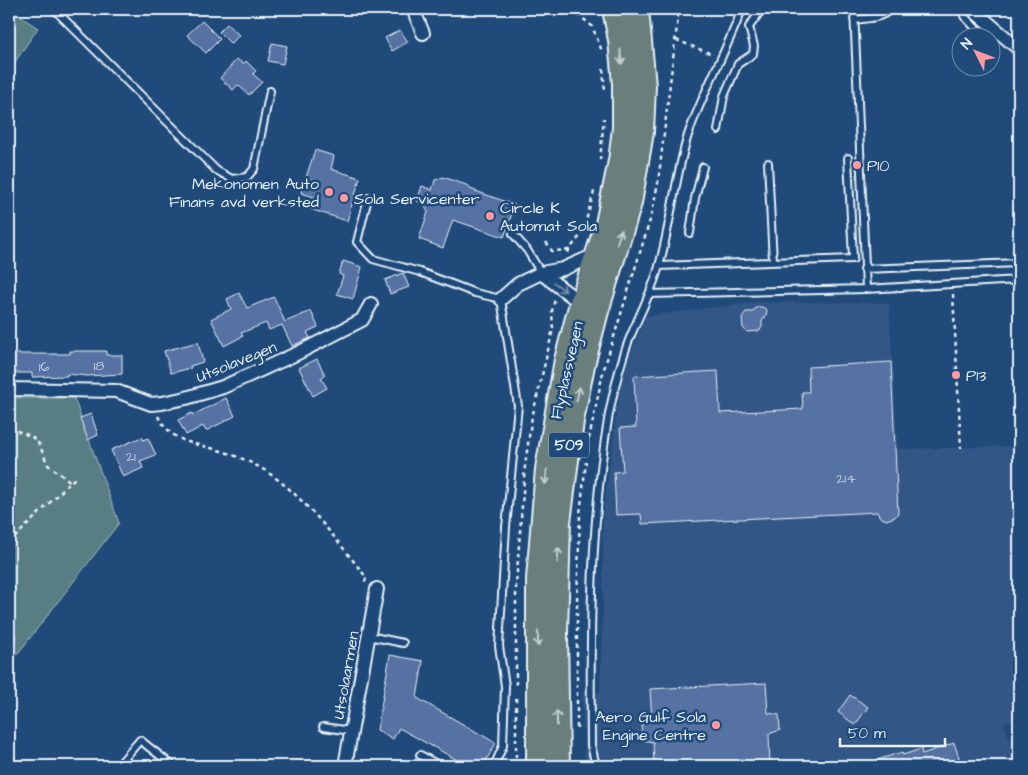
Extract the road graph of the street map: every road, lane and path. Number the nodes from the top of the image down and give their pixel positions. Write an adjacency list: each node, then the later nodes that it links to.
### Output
1 (54, 9): 17 (lane)
2 (413, 9): 13 (street)
3 (571, 9): 15 (path)
4 (614, 9): 31 (highway, Flyplassvegen / 509, one-way to 31)
5 (636, 9): 67 (highway, Flyplassvegen / 509, one-way to 5)
6 (742, 9): 35 (lane)
7 (762, 9): 20 (lane)
8 (854, 9): 11 (lane)
9 (890, 9): 11 (lane)
10 (968, 12): 12 (lane); 14 (street)
11 (854, 20): 36 (lane)
12 (978, 28)
13 (423, 33)
14 (1019, 49)
15 (602, 59)
16 (603, 68): 18 (path)
17 (270, 91)
18 (605, 96)
19 (605, 115): 22 (path)
20 (718, 130)
21 (848, 158): 33 (lane)
22 (600, 161)
23 (768, 163): 33 (lane)
24 (703, 167): 27 (lane)
25 (594, 188): 30 (path)
26 (368, 198): 42 (lane)
27 (690, 233)
28 (513, 234): 37 (lane)
29 (546, 242): 30 (path)
30 (569, 250): 32 (path)
31 (597, 254): 37 (street); 43 (highway, Flyplassvegen / 509)
32 (567, 256)
33 (773, 262): 35 (lane)
34 (1019, 263): 36 (lane)
35 (659, 266): 41 (lane)
36 (864, 269): 39 (lane)
37 (541, 273): 42 (street); 43 (street, one-way to 43)
38 (1019, 280): 39 (lane)
39 (866, 289): 41 (lane)
40 (952, 293): 48 (path)
41 (649, 294): 68 (lane)
42 (501, 299): 65 (lane)
43 (582, 303): 66 (highway, Flyplassvegen / 509, one-way to 66)
44 (371, 304): 46 (street, Utsolavegen)
45 (9, 389): 46 (street, Utsolavegen)
46 (152, 404): 52 (path)
47 (9, 433): 50 (path)
48 (961, 448)
49 (77, 476): 50 (path)
50 (71, 482): 51 (path)
51 (9, 543)
52 (366, 577)
53 (377, 589): 55 (street, Utsolaarmen)
54 (9, 632): 56 (path)
55 (369, 636): 57 (lane); 59 (street, Utsolaarmen)
56 (16, 639)
57 (403, 643)
58 (323, 727): 59 (lane)
59 (352, 731): 63 (street, Utsolaarmen)
60 (420, 755): 64 (lane)
61 (118, 766): 62 (lane)
62 (173, 766)
63 (345, 766)
64 (440, 766)
65 (494, 766)
66 (538, 766)
67 (558, 766)
68 (596, 766)

